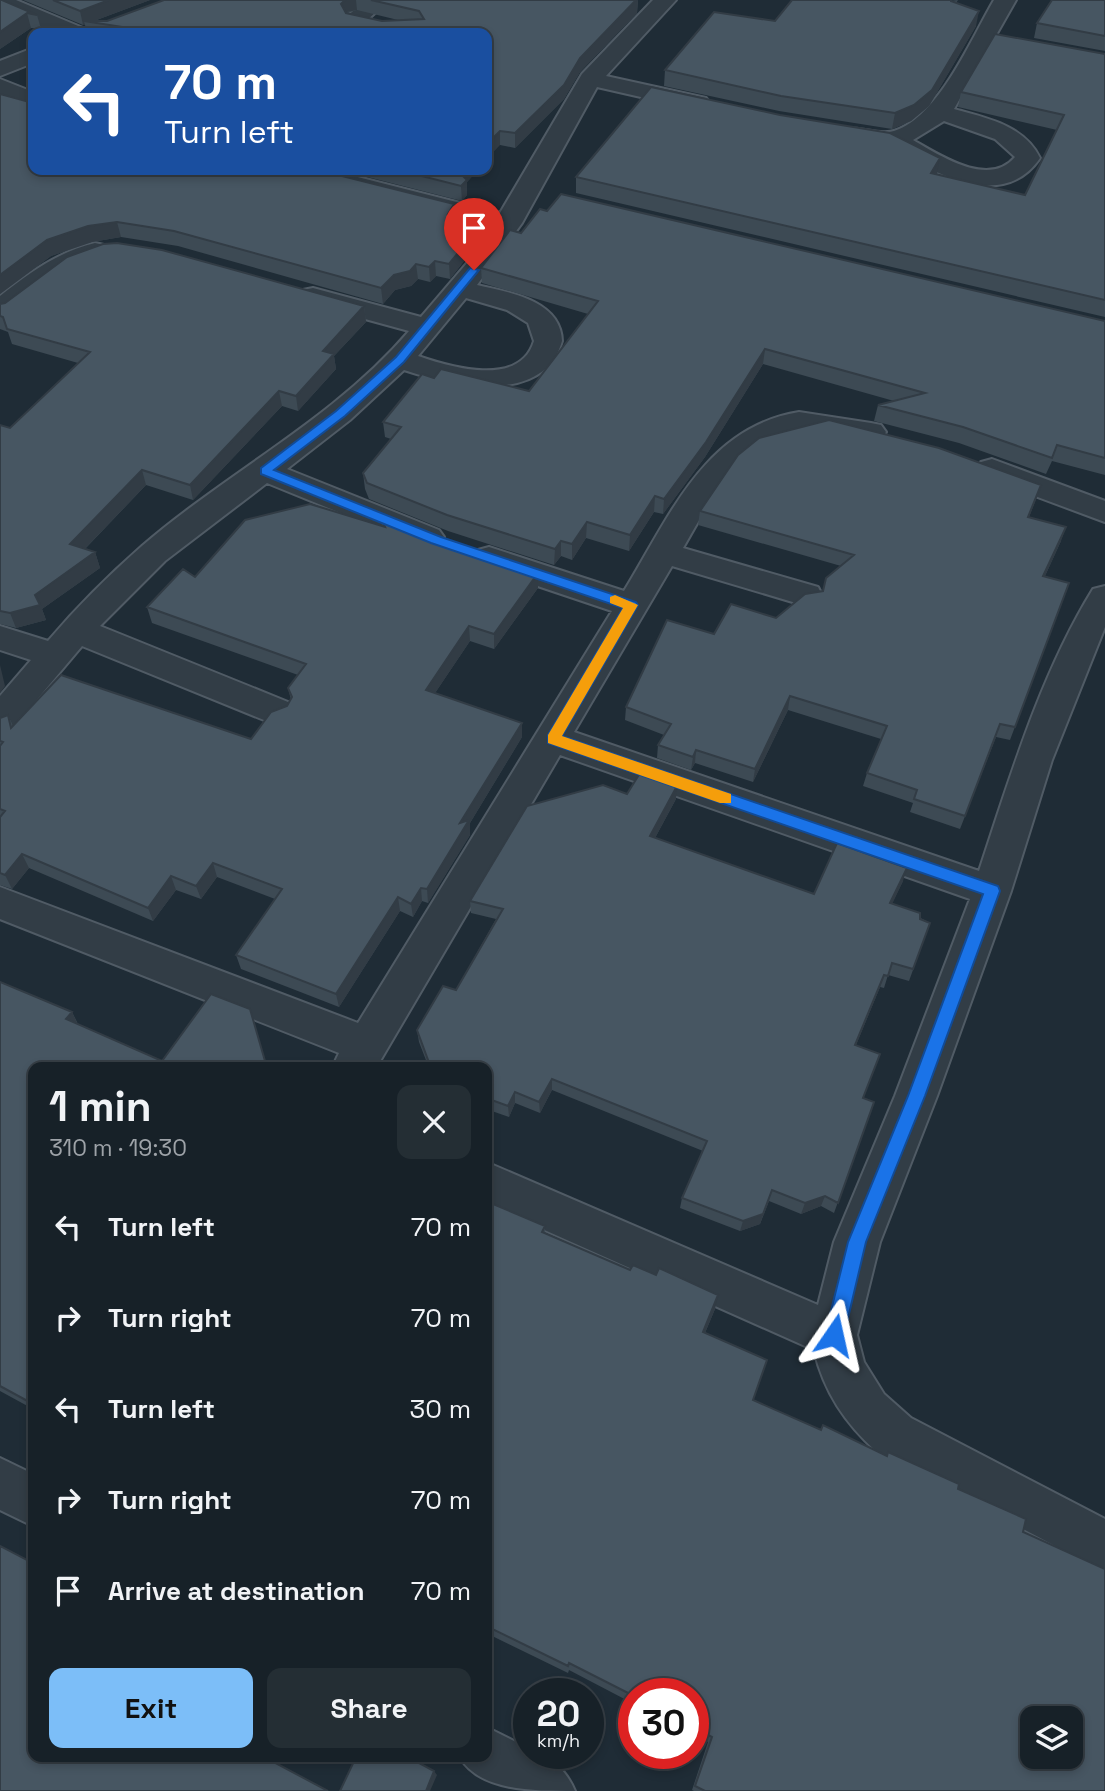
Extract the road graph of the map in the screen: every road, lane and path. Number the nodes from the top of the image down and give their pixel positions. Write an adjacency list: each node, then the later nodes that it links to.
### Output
1 (378, 0): 6 (street)
2 (665, 0): 12 (street)
3 (1005, 0): 8 (street)
4 (0, 1): 7 (street)
5 (378, 25): 6 (street)
6 (348, 27)
7 (63, 28)
8 (983, 38): 9 (street); 16 (street)
9 (1010, 44)
10 (28, 57): 11 (street)
11 (0, 69)
12 (590, 79): 15 (street); 20 (street)
13 (0, 86): 14 (street)
14 (28, 99)
15 (717, 107)
16 (940, 111): 18 (street); 18 (street)
17 (827, 130): 18 (street)
18 (895, 140)
19 (322, 175): 20 (street)
20 (509, 223): 22 (street)
21 (121, 248): 24 (street)
22 (458, 288): 25 (street); 26 (street)
23 (290, 289): 25 (street)
24 (0, 310)
25 (426, 327): 26 (street)
26 (400, 359): 29 (street)
27 (895, 438): 31 (street)
28 (958, 457): 30 (street)
29 (265, 471): 34 (street); 35 (street)
30 (1105, 512)
31 (661, 552): 32 (street); 34 (street)
32 (806, 595)
33 (1105, 597): 41 (street)
34 (631, 605): 40 (street)
35 (76, 629): 37 (street); 38 (street)
36 (0, 638): 37 (street)
37 (53, 655): 39 (street)
38 (276, 711)
39 (0, 720)
40 (553, 739): 41 (street); 43 (street)
41 (992, 891): 45 (street)
42 (0, 903): 43 (street)
43 (360, 1056)
44 (492, 1185): 45 (street)
45 (834, 1335): 48 (street)
46 (0, 1483): 47 (street)
47 (28, 1498)
48 (1105, 1547)
49 (492, 1758): 50 (street)
50 (547, 1791)

